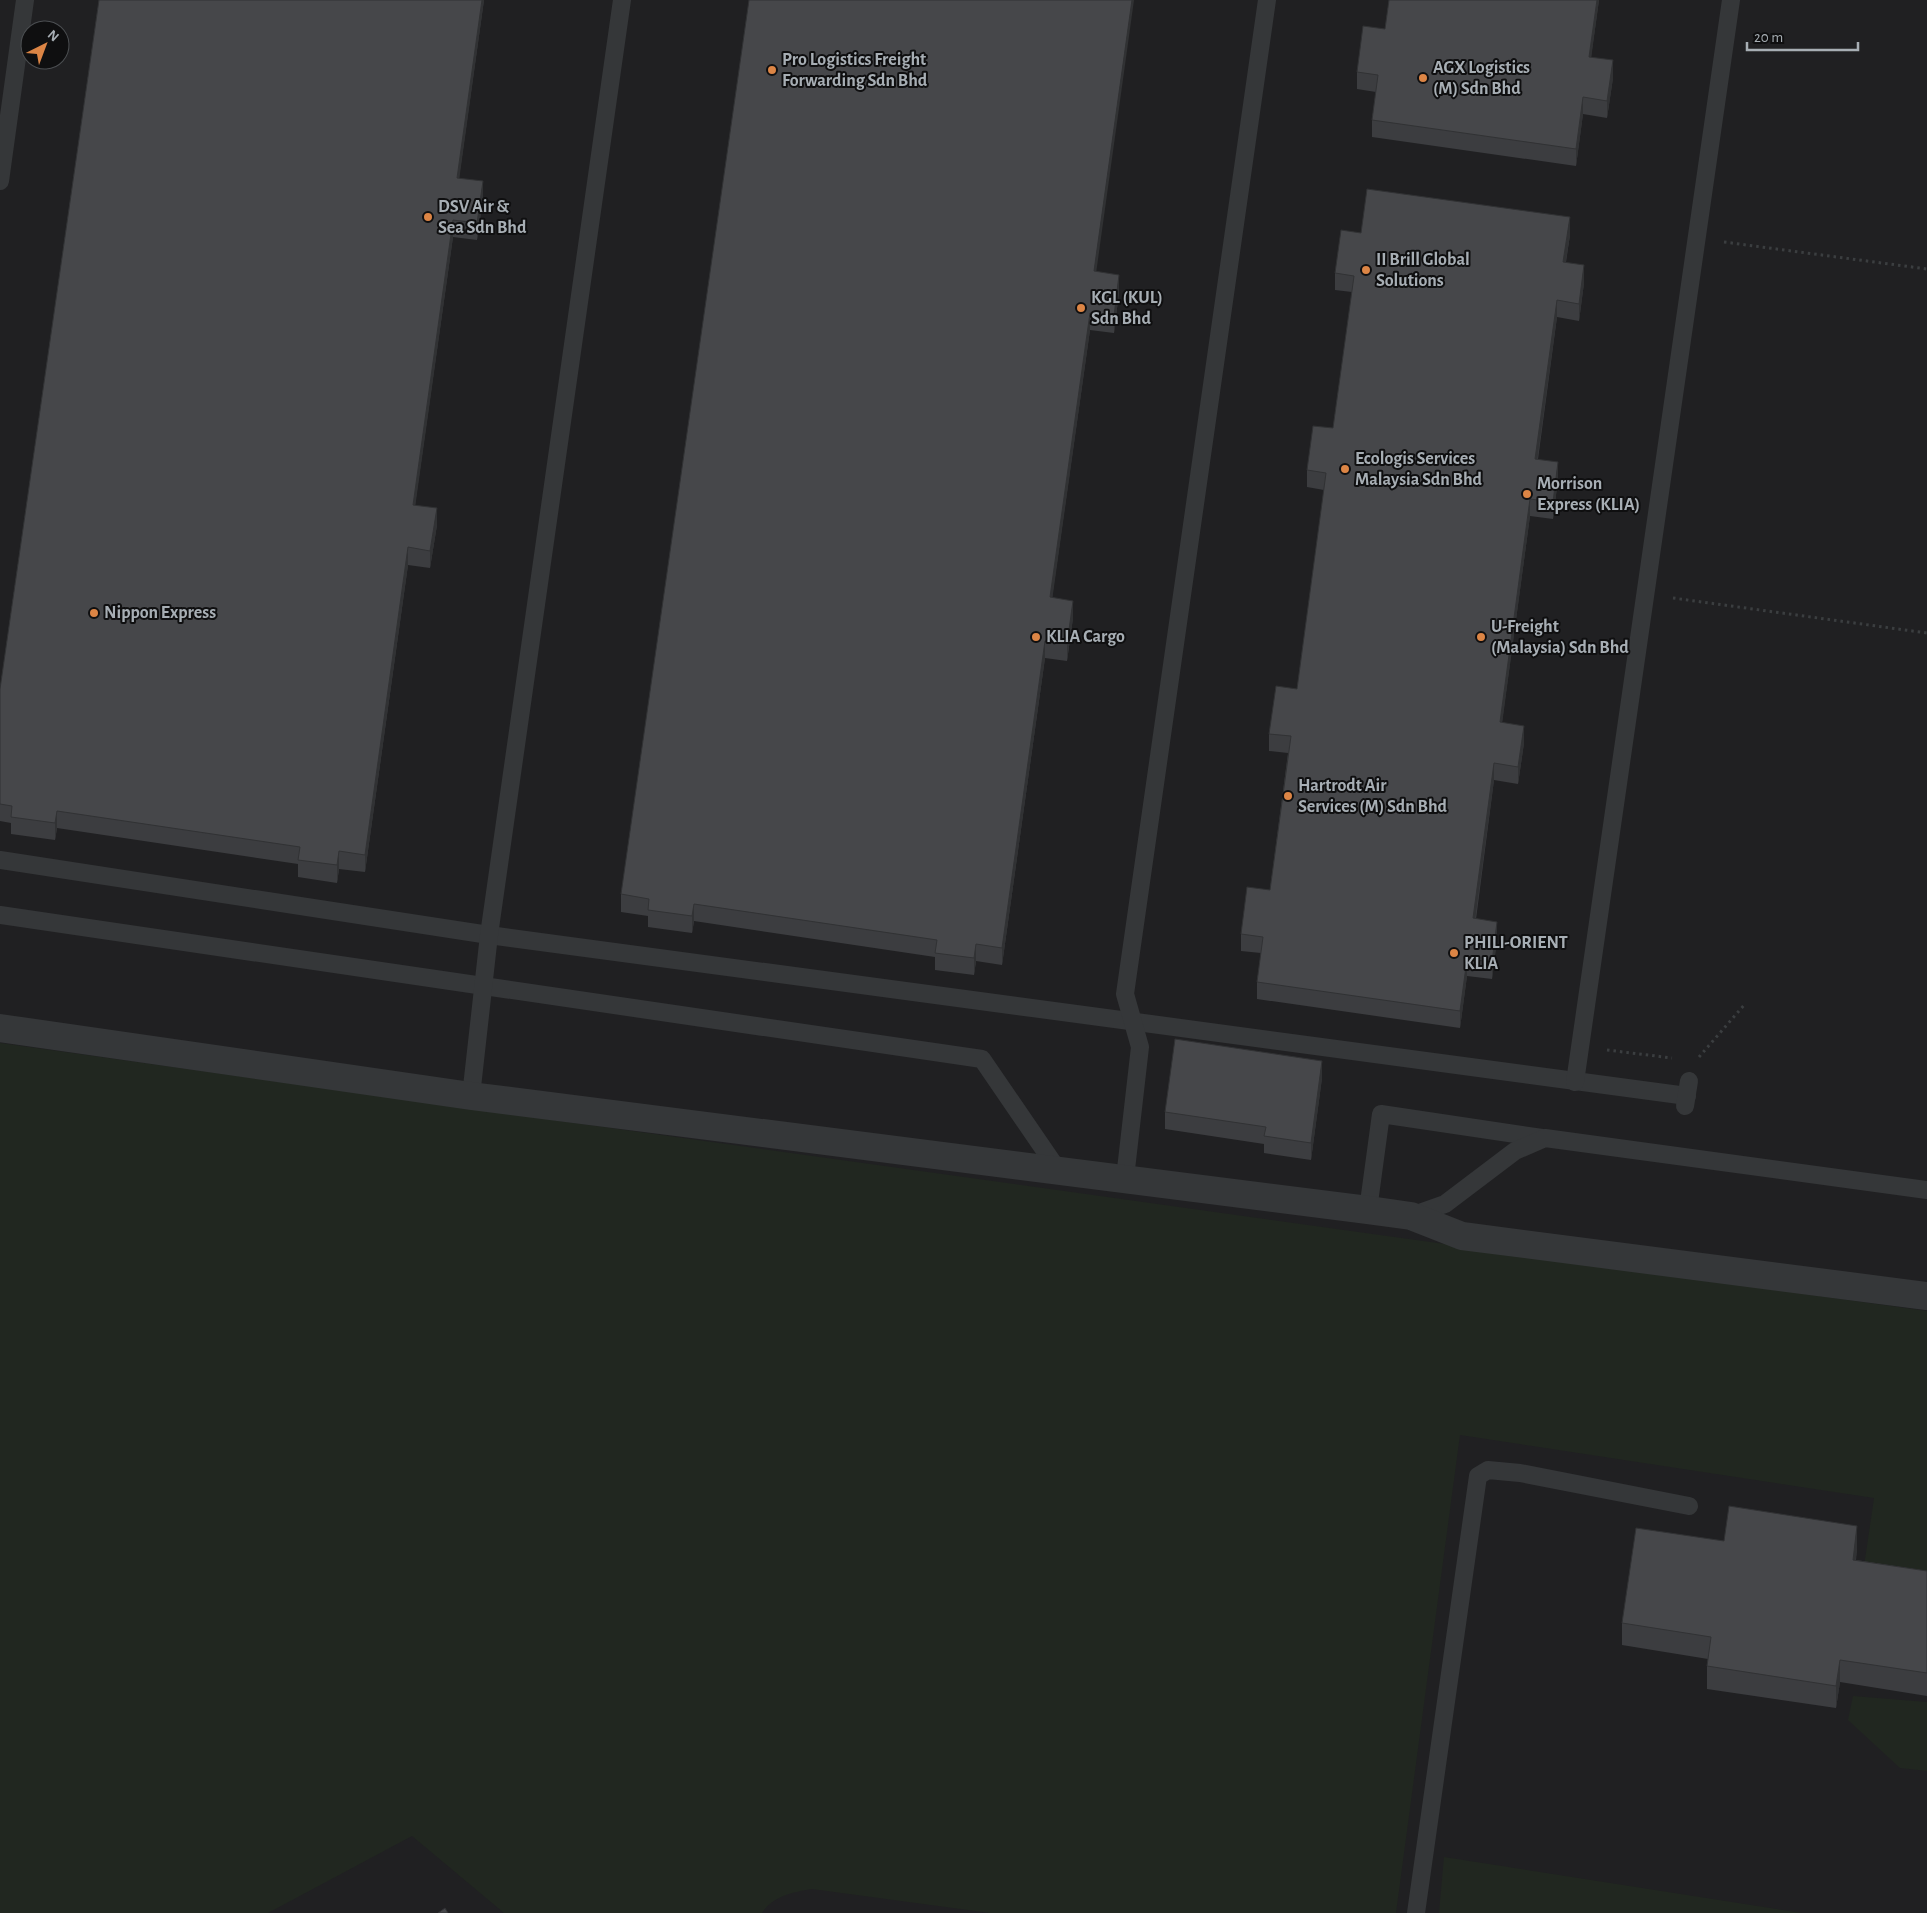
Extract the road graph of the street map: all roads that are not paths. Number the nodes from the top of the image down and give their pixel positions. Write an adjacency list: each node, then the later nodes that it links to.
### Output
1 (25, 0): 5 (lane)
2 (622, 0): 8 (lane)
3 (1267, 0): 10 (lane)
4 (1731, 0): 12 (lane)
5 (0, 181)
6 (0, 860): 8 (lane)
7 (0, 915): 9 (lane)
8 (489, 935): 9 (lane); 10 (lane)
9 (483, 986): 14 (lane); 16 (lane)
10 (1134, 1023): 12 (lane); 17 (lane)
11 (0, 1028): 14 (street)
12 (1575, 1082): 13 (lane)
13 (1687, 1094)
14 (471, 1096): 16 (street)
15 (1545, 1138): 18 (lane); 19 (lane); 20 (lane)
16 (1058, 1170): 17 (street)
17 (1125, 1178): 19 (street)
18 (1927, 1190)
19 (1368, 1210): 20 (street)
20 (1411, 1216): 21 (street)
21 (1927, 1296)
22 (1689, 1506): 23 (lane)
23 (1416, 1913)

